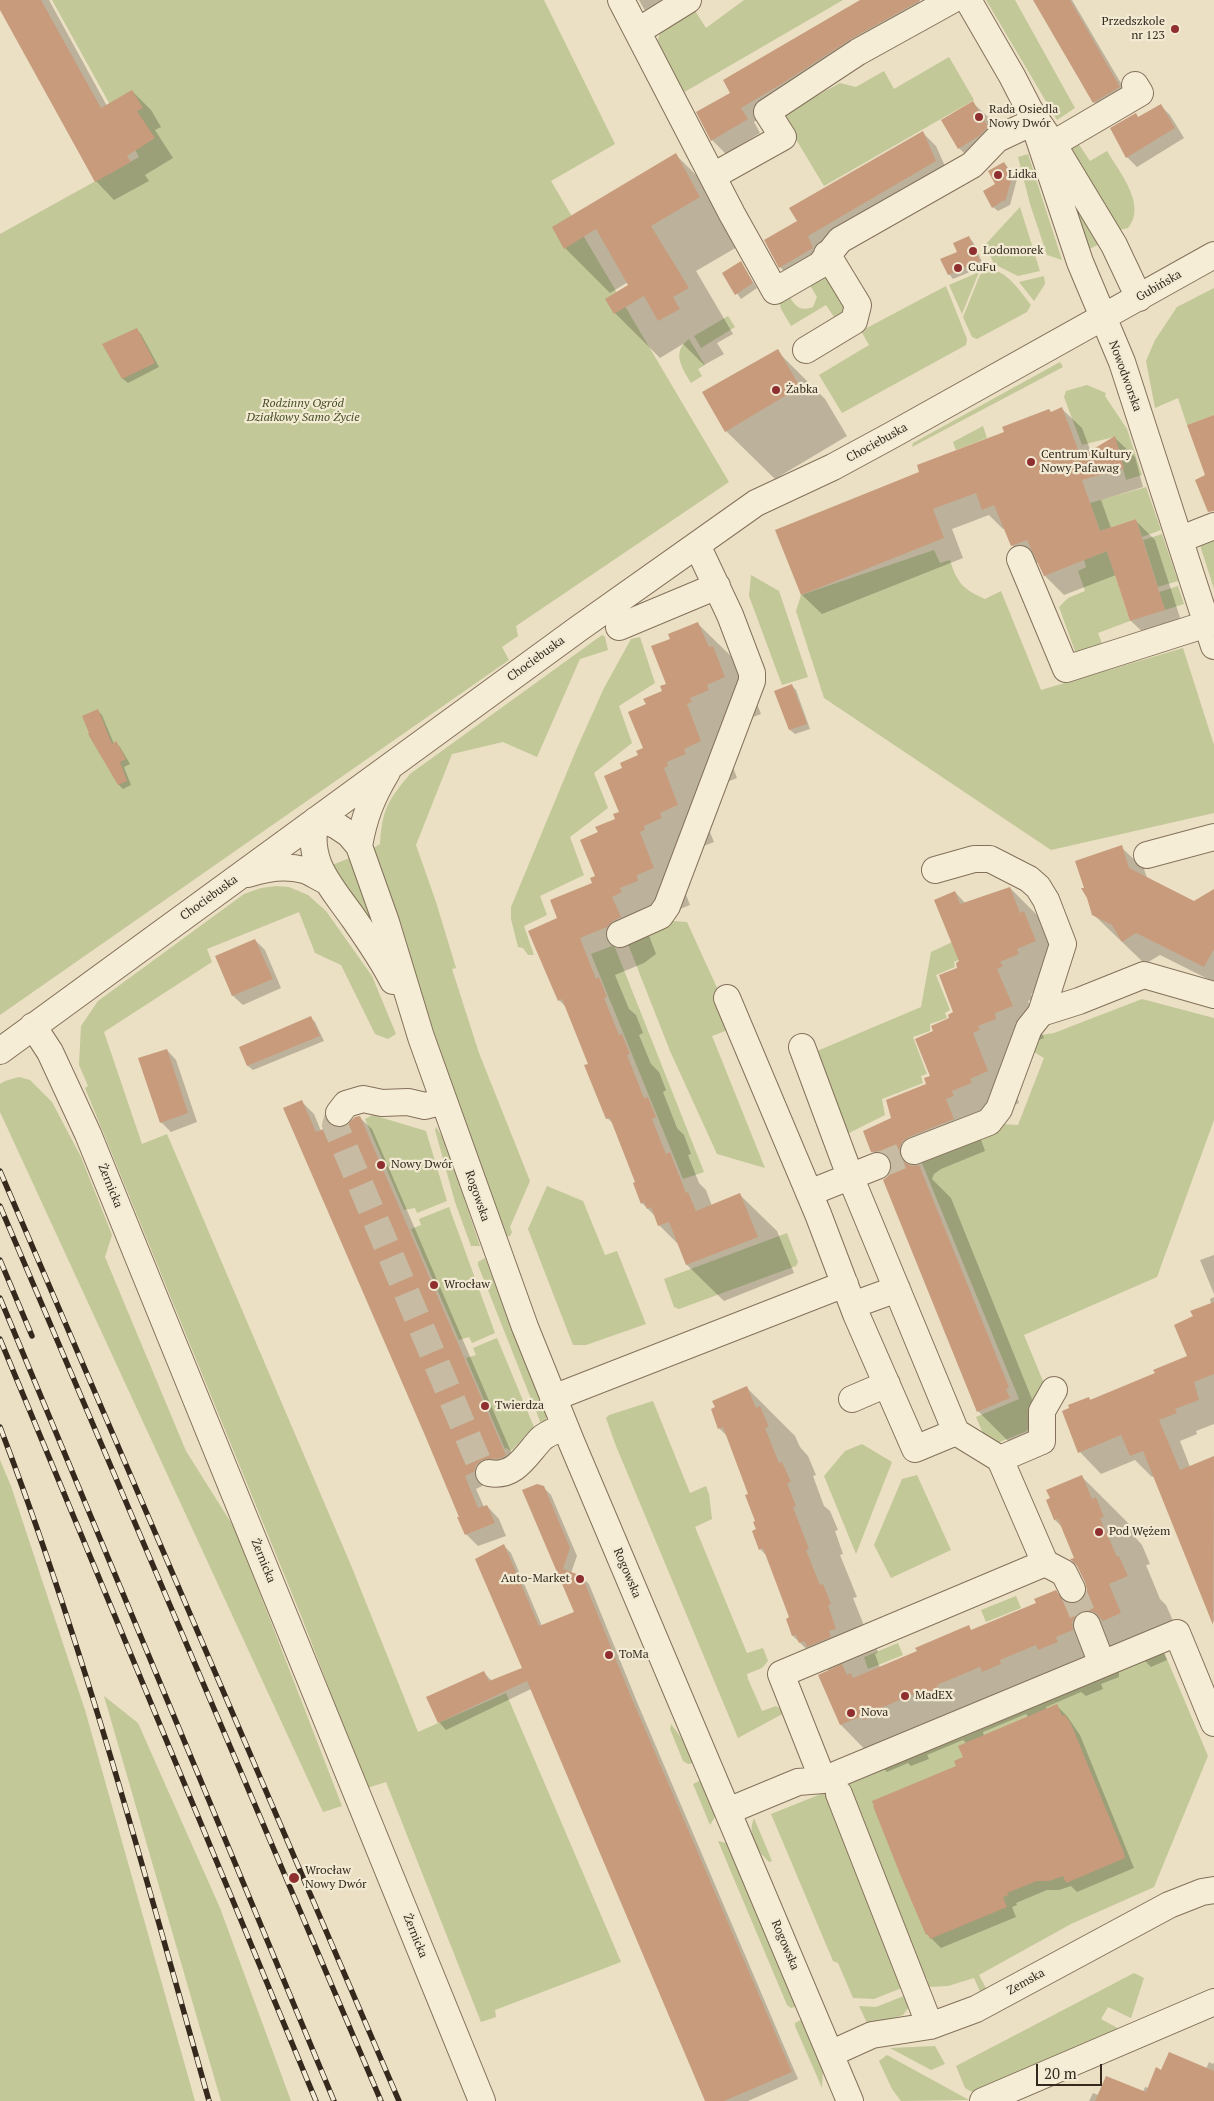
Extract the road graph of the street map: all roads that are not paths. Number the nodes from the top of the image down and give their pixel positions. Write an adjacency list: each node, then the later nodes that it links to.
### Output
1 (621, 0): 5 (street)
2 (688, 0): 5 (street)
3 (952, 0): 9 (street)
4 (968, 0): 7 (street, Nowodworska)
5 (638, 31): 9 (street)
6 (1135, 85): 8 (street)
7 (1031, 115): 8 (street, Nowodworska); 10 (street); 13 (street, Nowodworska)
8 (1053, 144): 12 (street, Nowodworska)
9 (713, 176): 10 (street)
10 (827, 254): 14 (street)
11 (1214, 255): 12 (street, Gubińska)
12 (1139, 298): 13 (street, Gubińska)
13 (1104, 318): 16 (street, Nowodworska); 17 (street, Chociebuska)
14 (806, 350)
15 (1214, 526): 16 (street)
16 (1180, 539): 21 (street, Nowodworska)
17 (697, 545): 19 (street); 22 (street, Chociebuska)
18 (1020, 559): 21 (street)
19 (716, 586): 20 (street); 30 (street)
20 (619, 627)
21 (1210, 635)
22 (391, 765): 23 (street, Chociebuska); 25 (street, Rogowska)
23 (316, 820): 25 (street, Rogowska); 28 (street, Chociebuska); 29 (street, Rogowska)
24 (1214, 837): 26 (street)
25 (359, 846): 35 (street, Rogowska)
26 (1146, 855)
27 (935, 870): 33 (street)
28 (236, 878): 29 (street, Rogowska); 34 (street, Chociebuska)
29 (326, 881): 35 (street, Rogowska)
30 (620, 934)
31 (1214, 995): 33 (street)
32 (727, 998): 43 (street)
33 (1041, 1013): 40 (street)
34 (33, 1026): 37 (street, Chociebuska); 65 (street, Żernicka)
35 (421, 1037): 38 (street, Rogowska)
36 (802, 1047): 42 (street)
37 (1, 1050)
38 (444, 1101): 39 (street); 48 (street, Rogowska)
39 (339, 1113)
40 (914, 1151)
41 (877, 1166): 42 (street)
42 (850, 1176): 43 (street); 44 (street)
43 (809, 1193): 45 (street)
44 (897, 1289): 45 (street); 51 (street)
45 (849, 1294): 46 (street); 48 (street)
46 (887, 1384): 49 (street); 51 (street)
47 (1054, 1390): 52 (street)
48 (553, 1398): 50 (street, Rogowska)
49 (852, 1399)
50 (565, 1426): 53 (street); 60 (street, Rogowska)
51 (956, 1432): 52 (street)
52 (1000, 1459): 54 (street)
53 (489, 1473)
54 (1044, 1563): 55 (street); 59 (street)
55 (1072, 1589)
56 (1087, 1625): 57 (street)
57 (1102, 1664): 58 (street); 59 (street)
58 (1214, 1723)
59 (831, 1787): 60 (street); 63 (street)
60 (728, 1812): 64 (street, Rogowska)
61 (1214, 1890): 63 (street, Zemska)
62 (1214, 2002): 67 (street)
63 (930, 2026): 64 (street, Zemska)
64 (830, 2054): 66 (street, Rogowska)
65 (482, 2101)
66 (849, 2101)
67 (983, 2101)

